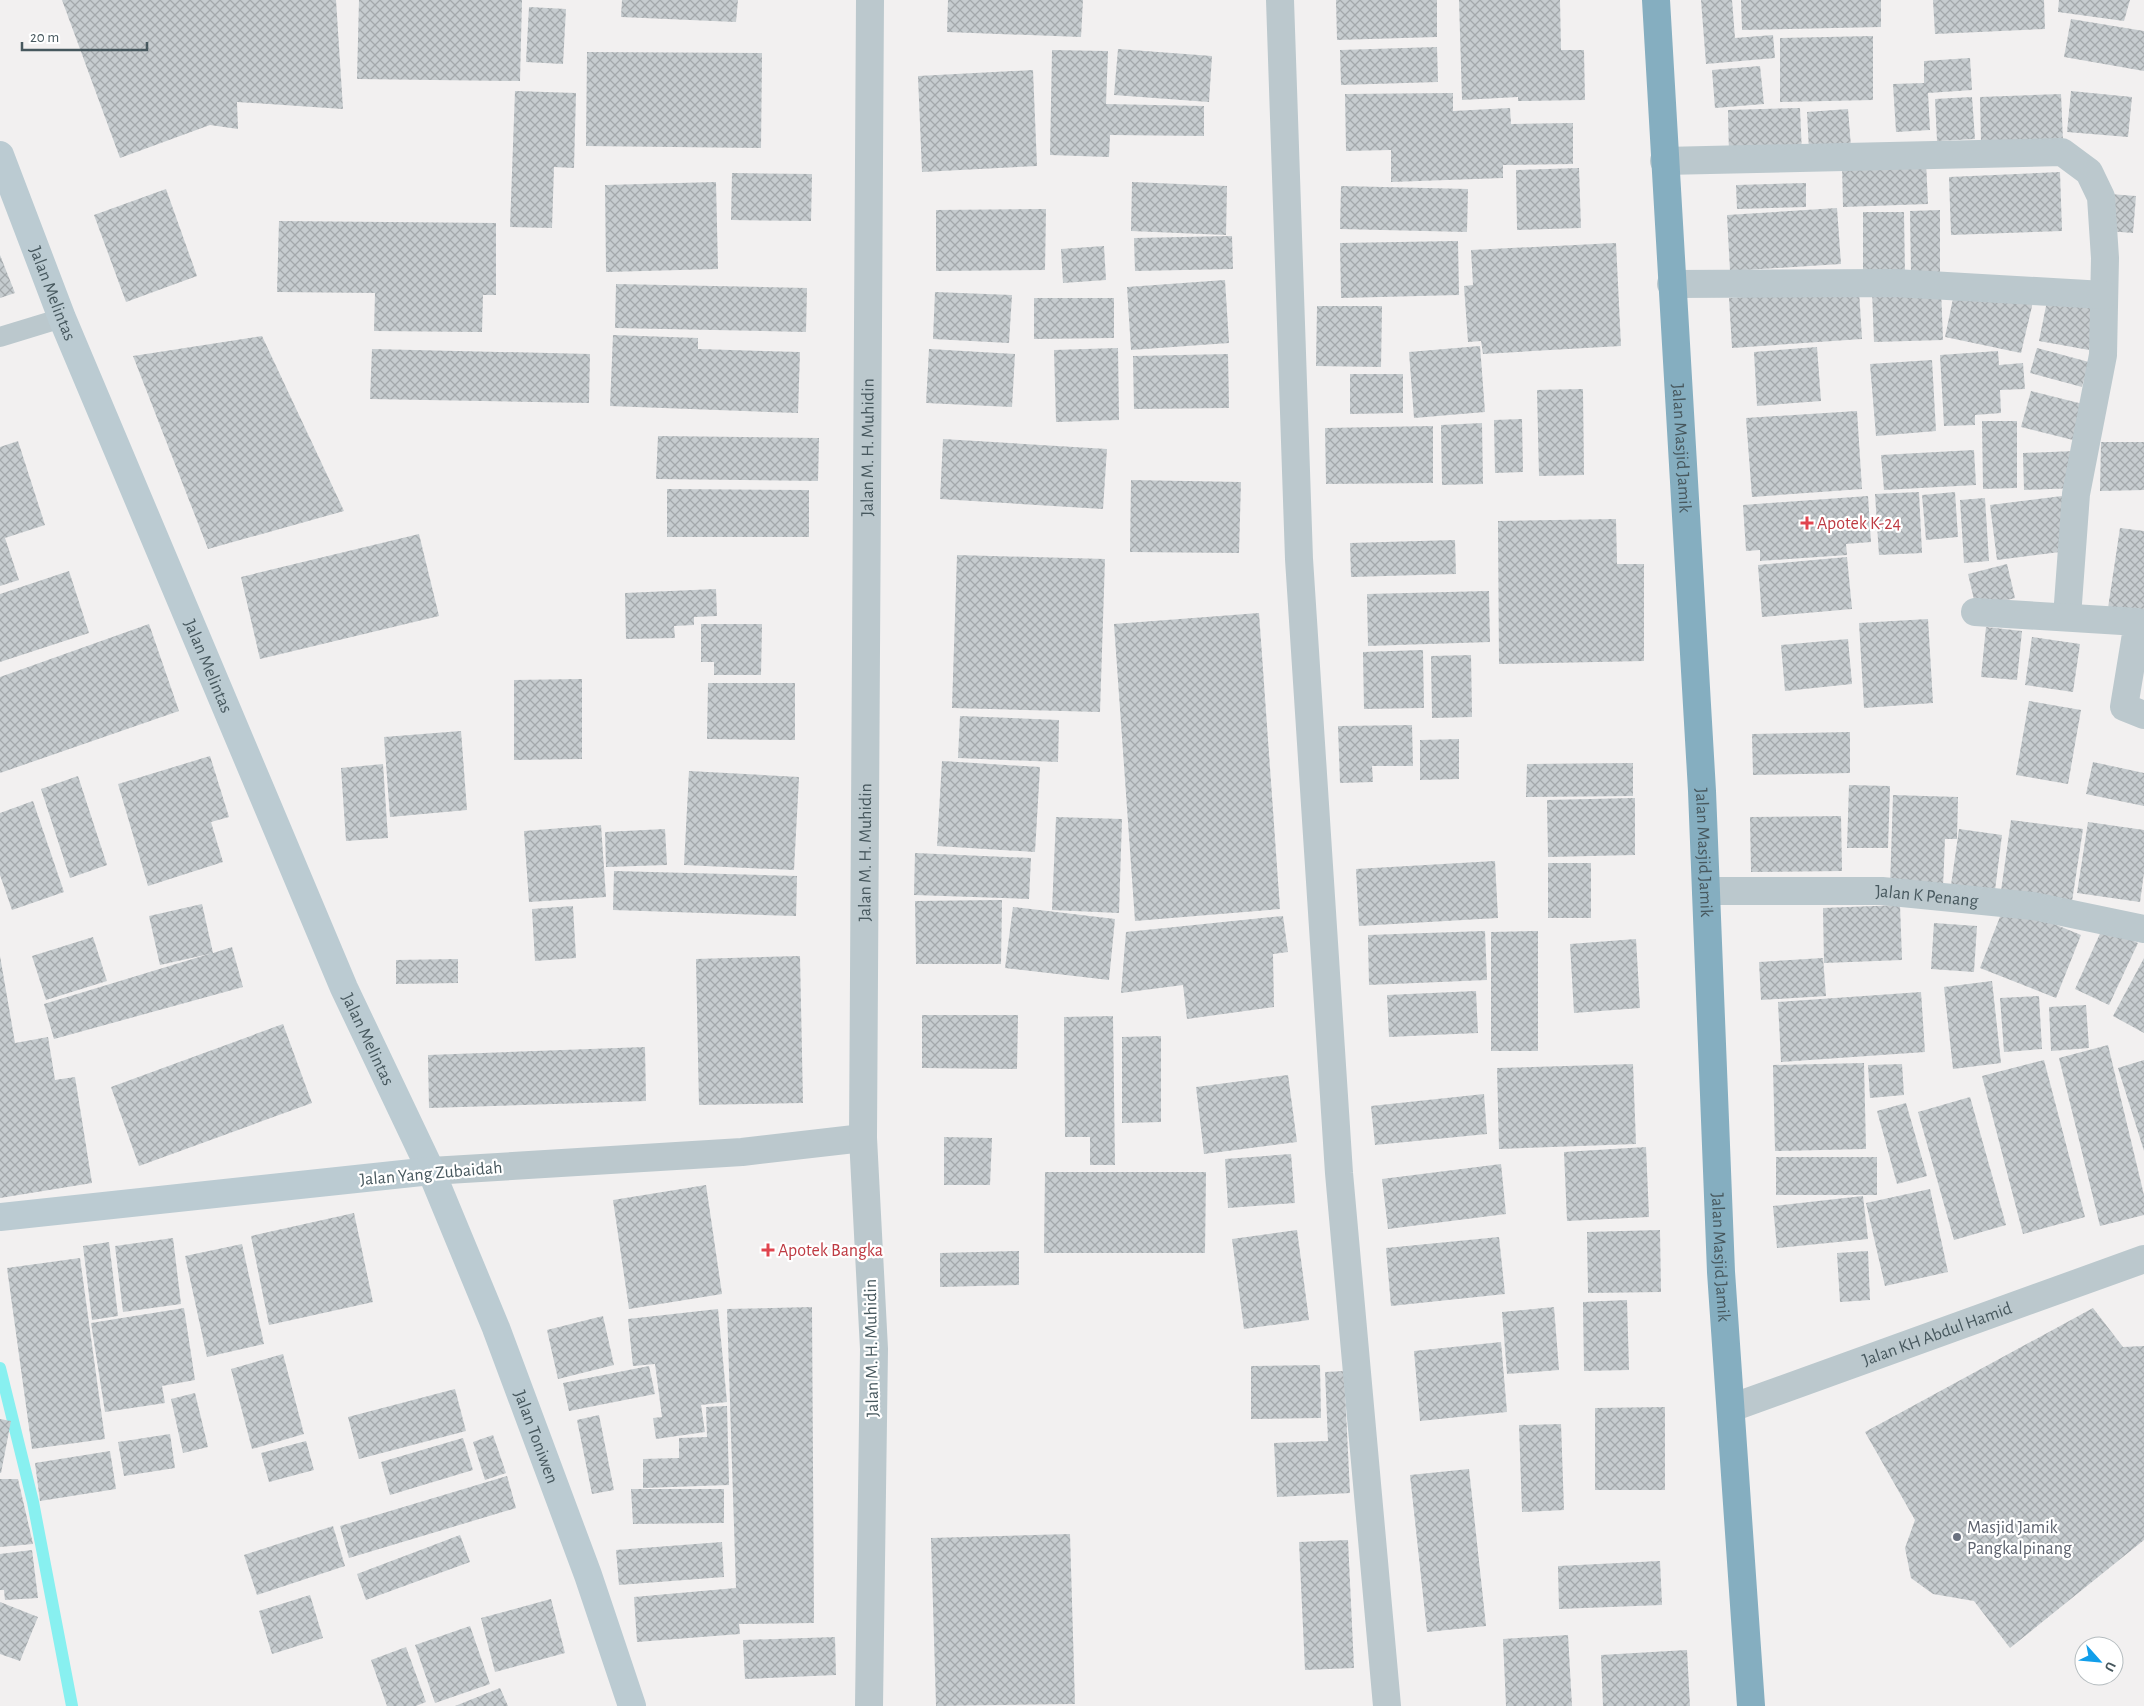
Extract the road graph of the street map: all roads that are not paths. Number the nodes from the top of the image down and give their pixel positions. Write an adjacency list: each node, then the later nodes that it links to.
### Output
1 (870, 0): 15 (street, Jalan M. H. Muhidin)
2 (1280, 0): 22 (street)
3 (1656, 0): 5 (highway, Jalan Masjid Jamik)
4 (0, 155): 8 (main road, Jalan Melintas)
5 (1664, 161): 6 (highway, Jalan Masjid Jamik); 7 (street)
6 (1671, 284): 7 (street); 13 (highway, Jalan Masjid Jamik)
7 (2104, 294): 11 (street)
8 (62, 318): 9 (lane); 16 (main road, Jalan Melintas)
9 (0, 337)
10 (1975, 612): 11 (street)
11 (2068, 617): 12 (street)
12 (2144, 715)
13 (1706, 892): 14 (street, Jalan K Penang); 19 (highway, Jalan Masjid Jamik)
14 (2144, 929)
15 (863, 1138): 16 (street, Jalan Yang Zubaidah); 21 (street, Jalan M. H. Muhidin)
16 (430, 1171): 17 (main road, Jalan Yang Zubaidah); 20 (main road, Jalan Toniwen)
17 (0, 1217)
18 (2144, 1259): 19 (street, Jalan KH Abdul Hamid)
19 (1731, 1408): 23 (highway, Jalan Masjid Jamik)
20 (632, 1706)
21 (869, 1706)
22 (1387, 1706)
23 (1751, 1706)

